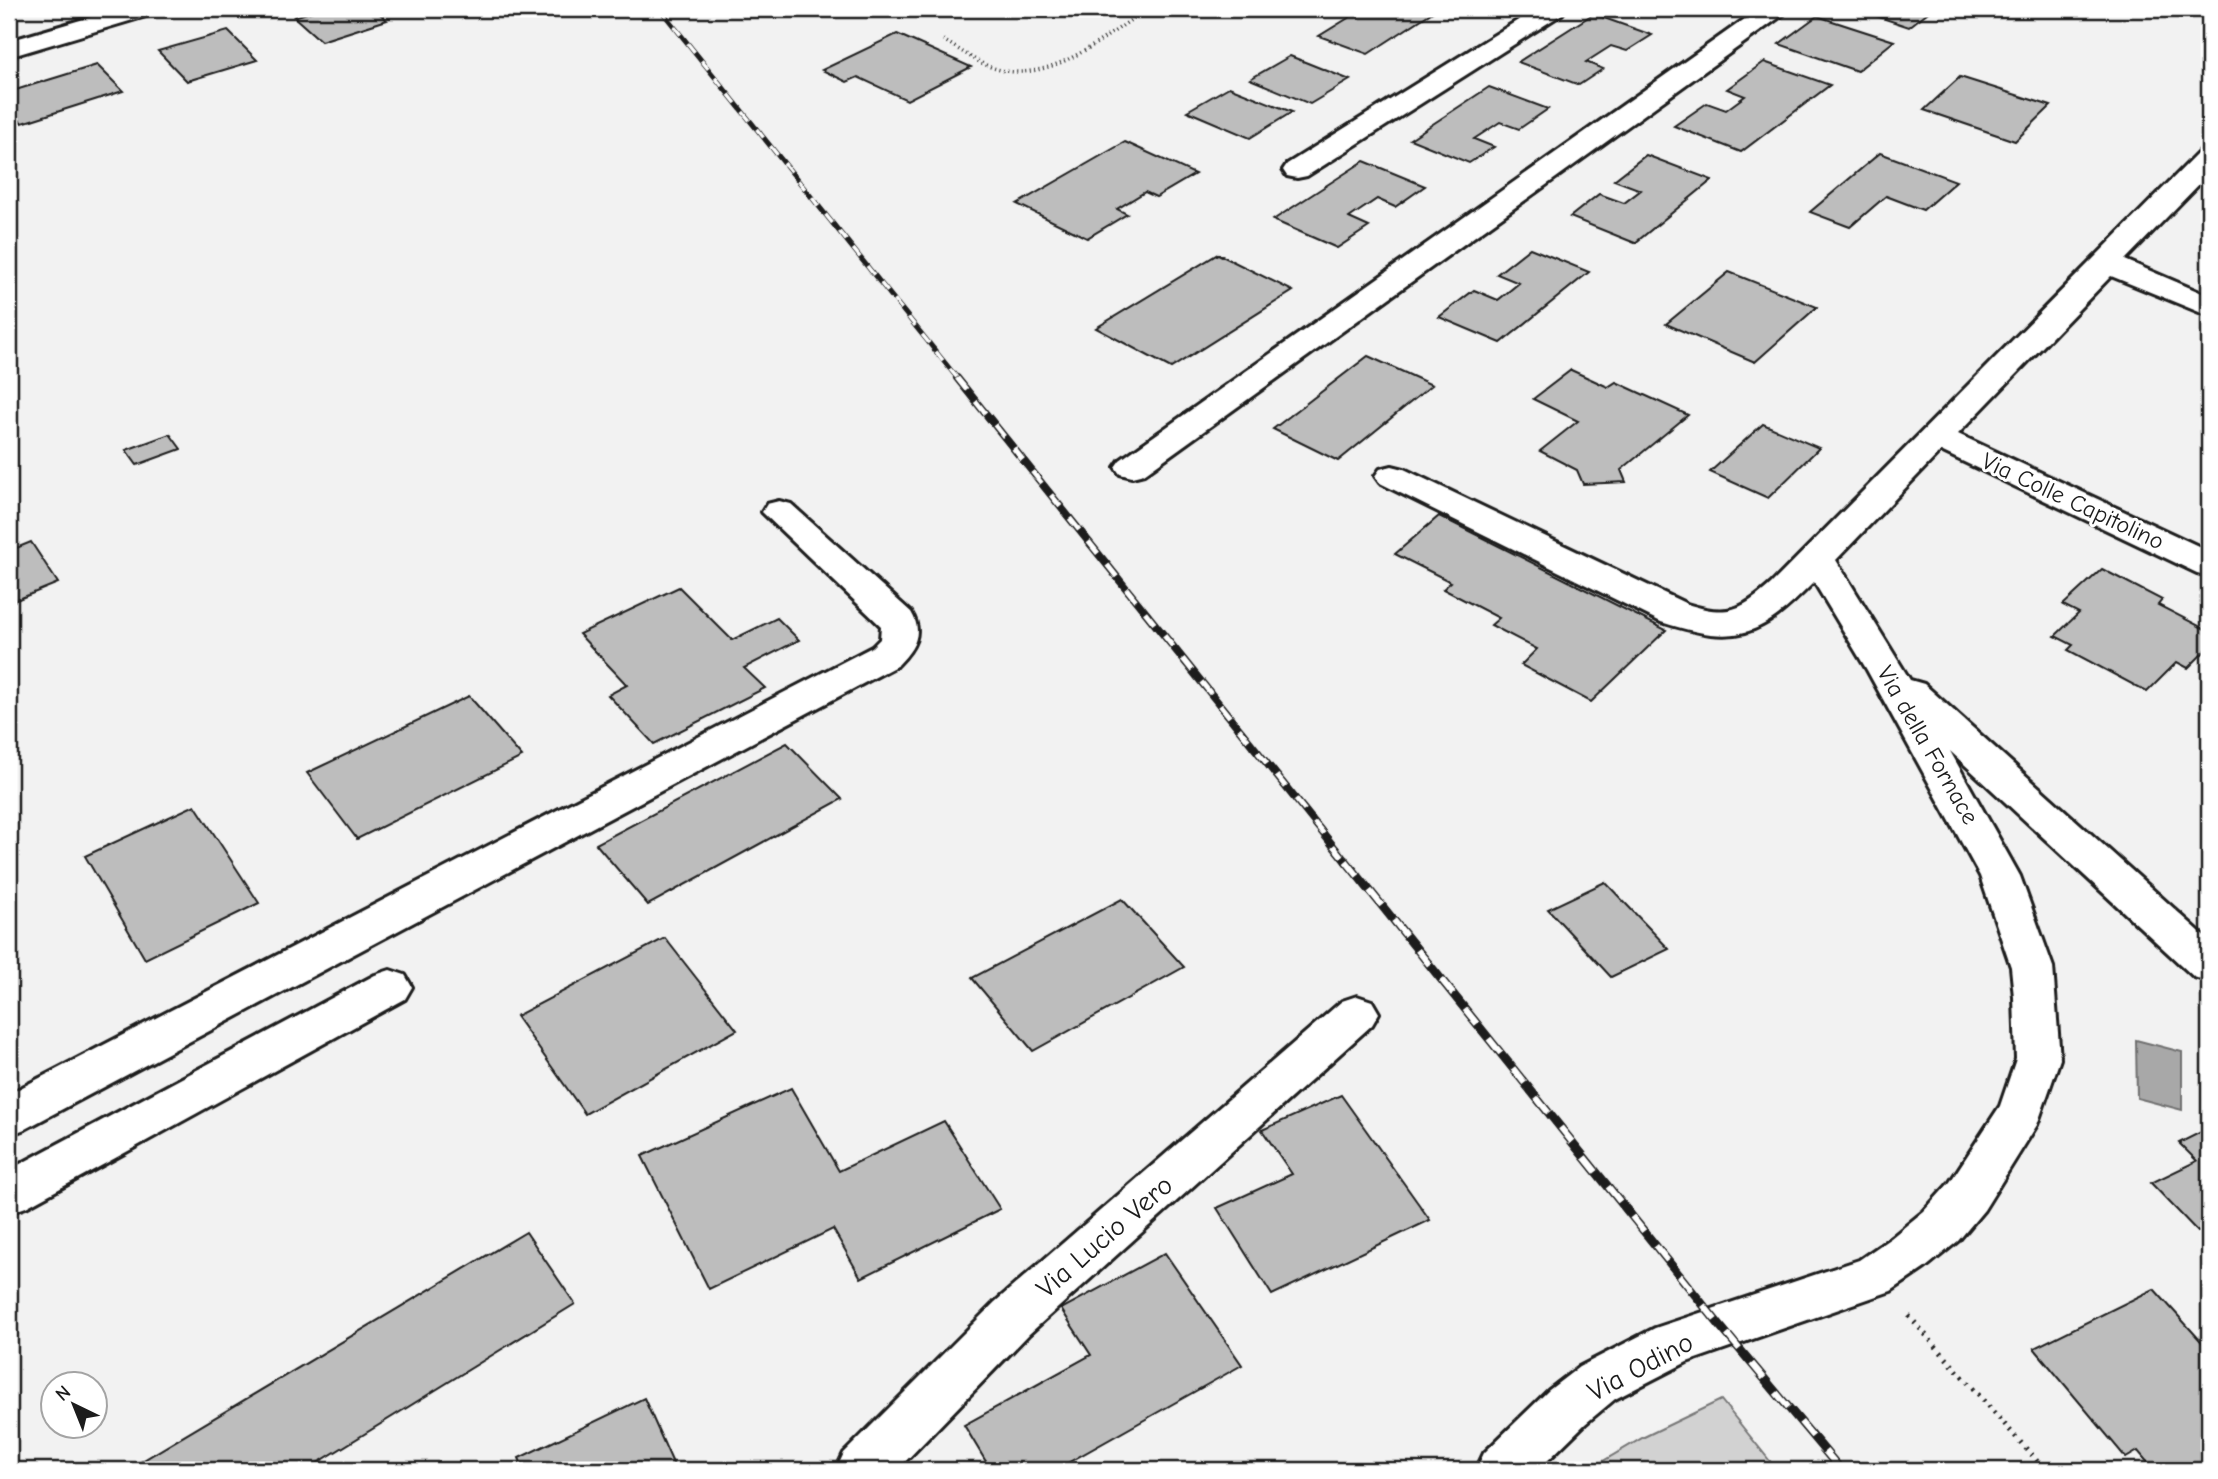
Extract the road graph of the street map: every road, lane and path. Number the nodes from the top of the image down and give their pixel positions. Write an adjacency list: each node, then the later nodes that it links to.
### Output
1 (144, 9): 6 (street)
2 (1147, 9): 5 (path)
3 (1553, 9): 8 (street)
4 (1775, 9): 12 (street)
5 (943, 40)
6 (9, 49)
7 (2209, 158): 9 (street)
8 (1297, 170)
9 (2106, 263): 10 (street); 11 (street)
10 (2209, 307)
11 (1936, 436): 15 (street); 16 (street, Via Colle Capitolino)
12 (1132, 467)
13 (1392, 476): 15 (street)
14 (779, 512): 21 (street)
15 (1817, 558): 17 (street, Via della Fornace)
16 (2209, 565)
17 (1886, 670): 18 (street); 23 (street, Via della Fornace)
18 (2209, 965)
19 (390, 987): 22 (street)
20 (1357, 1013): 25 (street, Via Lucio Vero)
21 (9, 1116)
22 (9, 1193)
23 (1874, 1276): 24 (street, Via della Fornace); 27 (path)
24 (1721, 1327): 26 (street, Via Odino)
25 (862, 1470)
26 (1502, 1470)
27 (2045, 1470)

